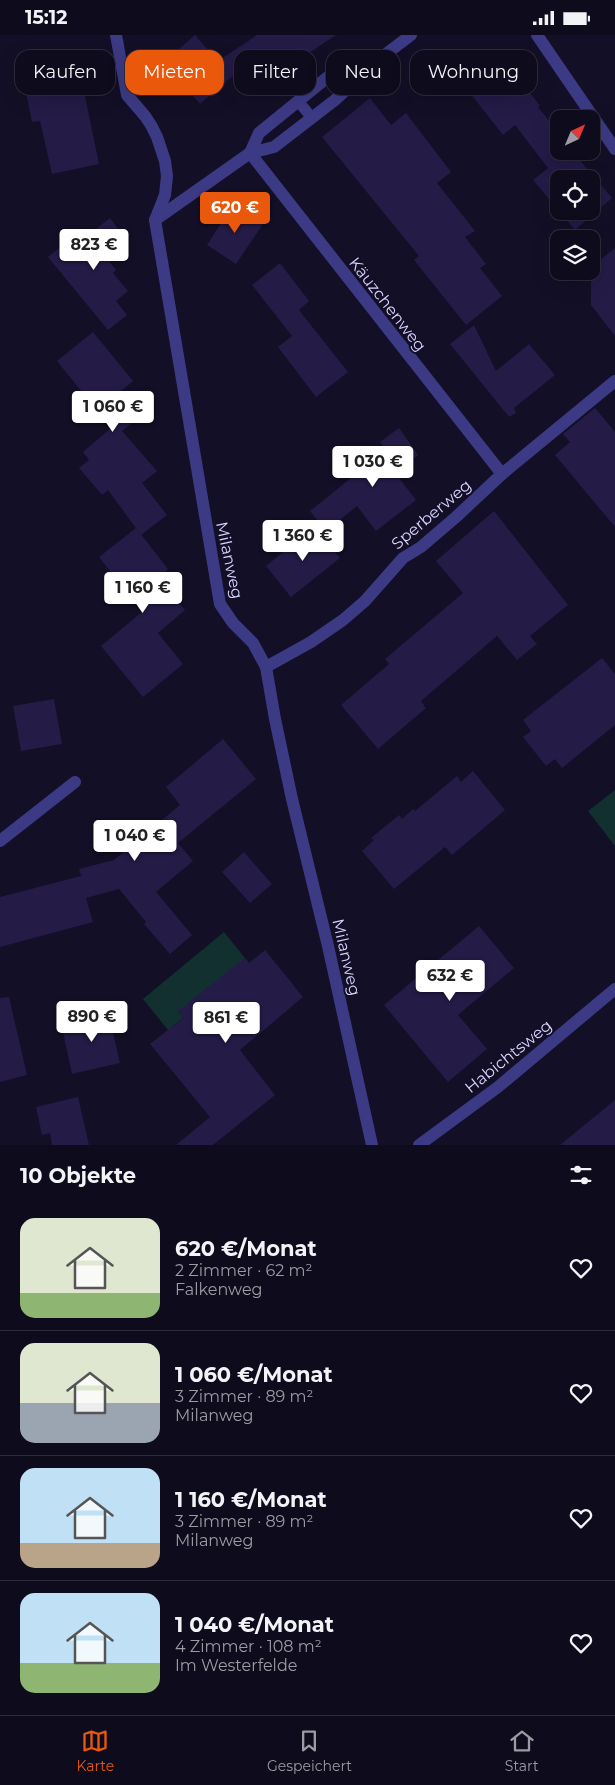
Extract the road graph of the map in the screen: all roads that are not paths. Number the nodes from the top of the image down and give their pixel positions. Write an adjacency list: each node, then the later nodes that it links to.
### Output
1 (116, 35): 11 (street)
2 (411, 35): 4 (street)
3 (537, 35): 9 (street)
4 (391, 50)
5 (326, 78): 7 (street)
6 (340, 95): 8 (street)
7 (298, 101): 8 (lane); 10 (street)
8 (312, 118): 10 (street)
9 (615, 149)
10 (250, 153): 11 (street); 13 (street, Käuzchenweg)
11 (155, 220): 14 (street, Milanweg)
12 (615, 381): 13 (street, Sperberweg)
13 (502, 474): 14 (street, Sperberweg)
14 (266, 667): 18 (street, Milanweg)
15 (75, 782): 16 (street)
16 (0, 841)
17 (615, 989): 19 (street, Habichtsweg)
18 (372, 1145)
19 (419, 1145)

